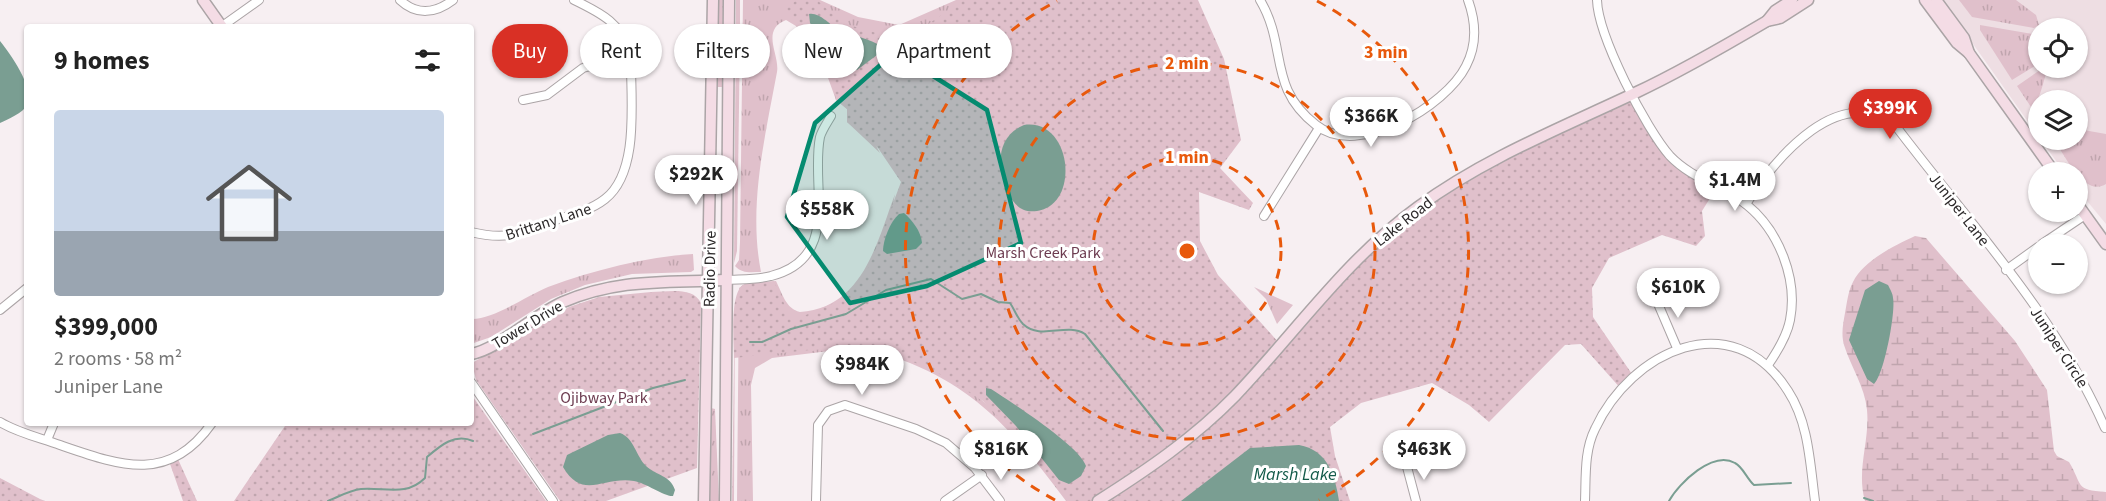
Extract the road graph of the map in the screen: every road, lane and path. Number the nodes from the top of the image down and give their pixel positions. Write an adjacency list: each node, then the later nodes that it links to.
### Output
1 (203, 0): 16 (street)
2 (259, 0): 17 (street)
3 (400, 0): 4 (street)
4 (453, 0)
5 (574, 0): 18 (street, Brittany Lane)
6 (713, 0): 37 (street, Radio Drive)
7 (729, 0): 36 (street, Radio Drive)
8 (1260, 0): 25 (street)
9 (1468, 0): 25 (street)
10 (1597, 0): 22 (street)
11 (1792, 0): 15 (street, Lake Road)
12 (1808, 0): 15 (street, Lake Road)
13 (1925, 0): 19 (street)
14 (1936, 0): 19 (street)
15 (1767, 21): 22 (street, Lake Road)
16 (219, 24)
17 (225, 24)
18 (614, 24)
19 (1969, 53): 26 (street)
20 (580, 70): 23 (street)
21 (631, 78): 31 (street, Brittany Lane)
22 (1633, 94): 27 (street); 58 (street, Lake Road)
23 (523, 100)
24 (831, 116): 36 (street)
25 (1319, 128): 28 (street)
26 (2047, 162)
27 (1746, 204): 35 (street, Juniper Lane); 43 (street)
28 (1264, 216)
29 (2088, 219): 33 (street)
30 (2075, 222): 32 (street)
31 (474, 233)
32 (2057, 234)
33 (2106, 244)
34 (2028, 254): 35 (street)
35 (2006, 270): 48 (street, Juniper Circle)
36 (726, 280): 37 (street, Tower Drive); 54 (street, Radio Drive)
37 (709, 281): 42 (street, Tower Drive); 53 (street, Radio Drive)
38 (24, 290): 40 (street)
39 (1656, 299): 41 (street)
40 (0, 310)
41 (1677, 348): 43 (street); 60 (street)
42 (474, 353)
43 (1768, 365): 61 (street)
44 (474, 386): 52 (street)
45 (0, 422): 49 (street)
46 (53, 426): 49 (street)
47 (209, 426): 49 (street)
48 (2105, 428)
49 (47, 440)
50 (1407, 467): 59 (street)
51 (982, 475): 55 (street); 56 (street); 57 (street)
52 (553, 501)
53 (704, 501)
54 (725, 501)
55 (816, 501)
56 (945, 501)
57 (1000, 501)
58 (1098, 501)
59 (1416, 501)
60 (1585, 501)
61 (1815, 501)

